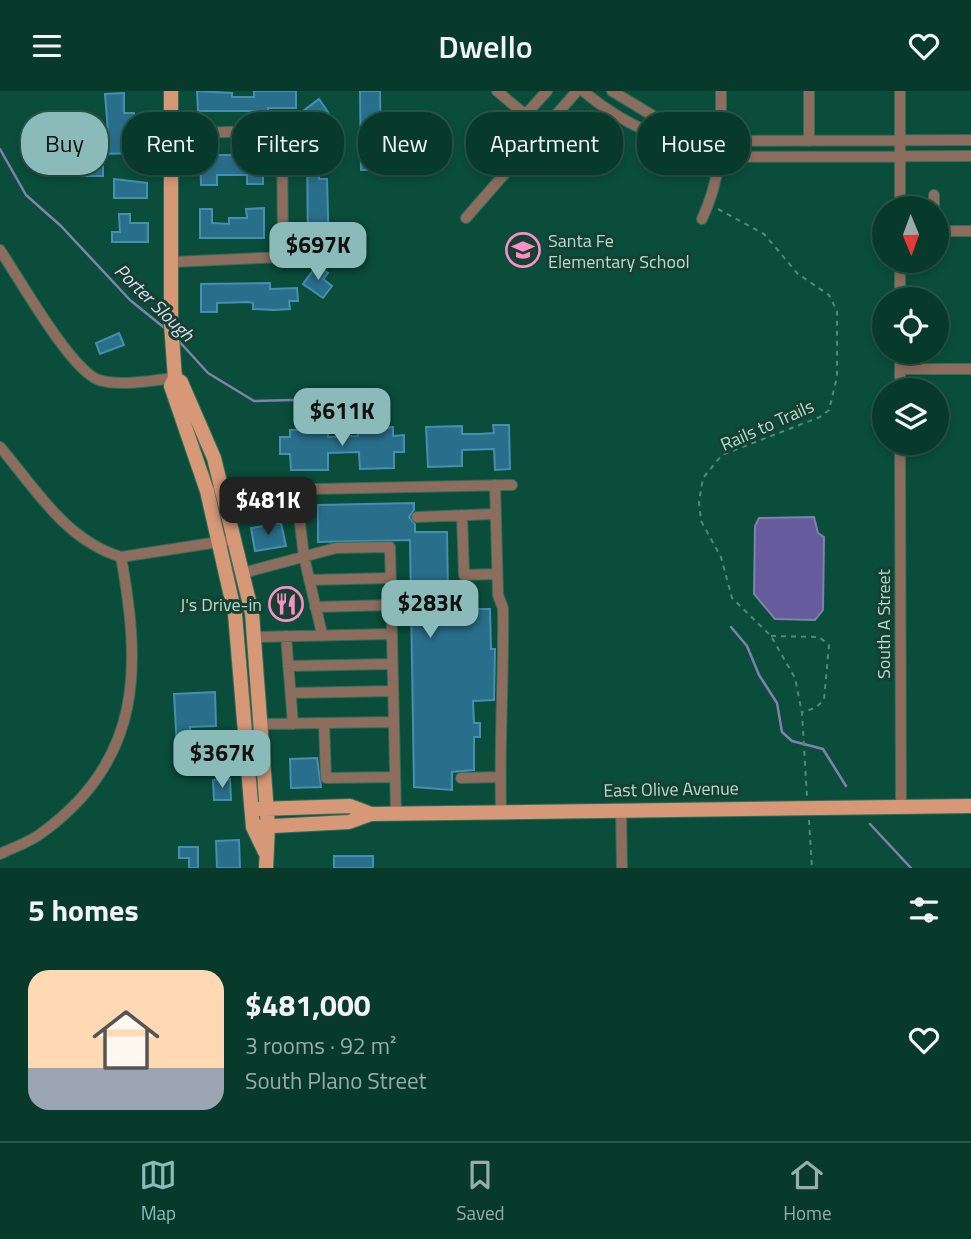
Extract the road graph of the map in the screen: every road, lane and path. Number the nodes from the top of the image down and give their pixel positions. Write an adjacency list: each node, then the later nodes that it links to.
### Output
1 (171, 91): 10 (main road)
2 (497, 91): 8 (street)
3 (577, 91): 26 (street)
4 (583, 91): 13 (street)
5 (720, 91): 12 (street)
6 (808, 91): 17 (street)
7 (900, 91): 18 (street)
8 (546, 92)
9 (615, 92): 11 (street)
10 (171, 112)
11 (647, 112)
12 (720, 112)
13 (637, 126)
14 (218, 132): 31 (street)
15 (971, 140): 18 (street)
16 (750, 141): 17 (street)
17 (809, 141): 18 (street)
18 (900, 141): 19 (street)
19 (900, 156): 20 (street); 21 (street); 24 (street)
20 (971, 156)
21 (750, 157)
22 (171, 175): 31 (main road)
23 (718, 175): 27 (street)
24 (900, 196)
25 (722, 211): 61 (path, Rails to Trails)
26 (466, 218)
27 (702, 219)
28 (949, 231): 29 (street)
29 (971, 231)
30 (0, 250): 35 (street)
31 (172, 262): 35 (main road)
32 (900, 364): 33 (street)
33 (900, 369): 34 (street); 36 (street)
34 (971, 369)
35 (175, 378): 42 (main road); 43 (main road)
36 (900, 378)
37 (0, 447): 49 (street)
38 (900, 455): 76 (street, South A Street)
39 (495, 485): 40 (street); 41 (street); 44 (street)
40 (512, 485)
41 (296, 489): 43 (street); 50 (street)
42 (207, 491): 43 (street); 48 (main road)
43 (222, 491): 47 (main road)
44 (495, 514): 45 (street); 52 (street)
45 (462, 515): 46 (street); 52 (street)
46 (417, 517)
47 (235, 539): 48 (street); 51 (main road)
48 (220, 543): 49 (street); 55 (main road)
49 (121, 557): 88 (street)
50 (304, 557): 51 (street); 53 (street); 54 (street)
51 (243, 573): 62 (main road)
52 (497, 574): 72 (street)
53 (391, 578): 54 (street); 56 (street)
54 (309, 580): 57 (street)
55 (229, 586): 62 (main road); 80 (main road)
56 (391, 605): 57 (street); 59 (street)
57 (315, 607): 58 (street)
58 (322, 634): 59 (street); 60 (street)
59 (392, 634): 63 (street)
60 (286, 636): 62 (street); 64 (street)
61 (771, 636): 67 (path, Rails to Trails); 67 (path)
62 (255, 637): 70 (main road)
63 (392, 664): 64 (street); 65 (street)
64 (288, 666): 66 (street)
65 (393, 691): 66 (street); 68 (street)
66 (290, 693): 71 (street)
67 (802, 713): 75 (path, Rails to Trails)
68 (393, 722): 69 (street); 73 (street)
69 (324, 723): 71 (street); 73 (street)
70 (261, 724): 71 (street); 78 (main road)
71 (293, 724)
72 (500, 777): 74 (street); 81 (street)
73 (394, 778): 83 (street)
74 (461, 778)
75 (807, 791)
76 (901, 806): 77 (main road, East Olive Avenue); 79 (main road, East Olive Avenue)
77 (971, 806)
78 (267, 809): 80 (main road, East Olive Avenue); 82 (main road, East Olive Avenue); 85 (main road)
79 (621, 809): 81 (main road, East Olive Avenue); 90 (street)
80 (251, 810): 86 (main road)
81 (501, 811): 83 (main road, East Olive Avenue)
82 (371, 814): 83 (main road, East Olive Avenue); 85 (main road, East Olive Avenue)
83 (396, 814)
84 (809, 821): 91 (path)
85 (268, 826): 86 (main road, East Olive Avenue); 87 (main road)
86 (253, 827): 87 (main road)
87 (265, 852): 89 (main road)
88 (0, 854)
89 (266, 868)
90 (622, 868)
91 (812, 868)

